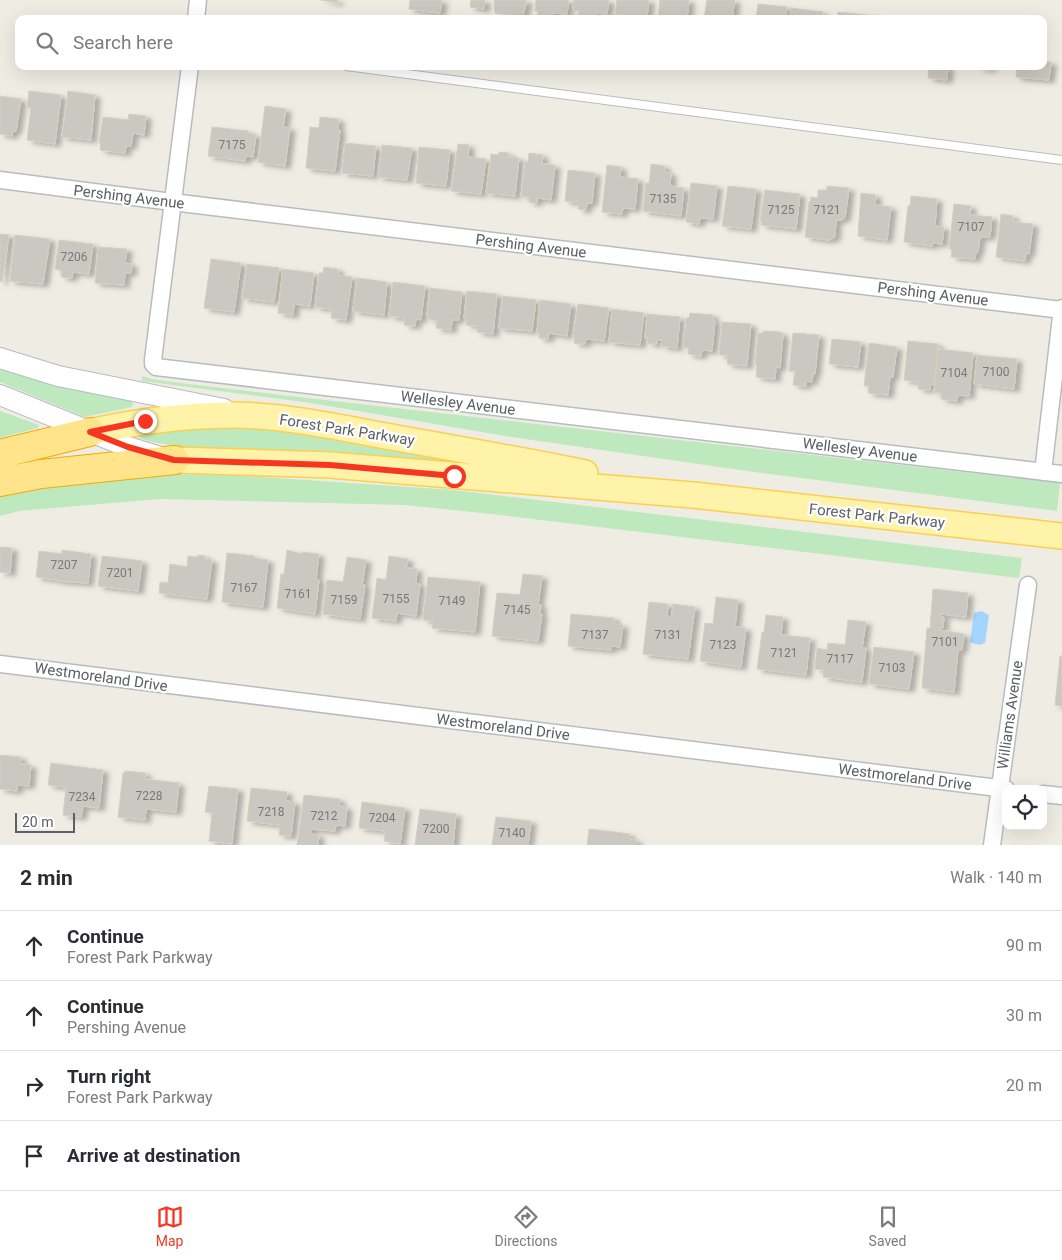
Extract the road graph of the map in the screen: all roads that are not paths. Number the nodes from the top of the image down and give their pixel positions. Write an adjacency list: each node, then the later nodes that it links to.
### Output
1 (198, 0): 2 (street)
2 (196, 15)
3 (189, 70): 7 (street, Wellesley Avenue)
4 (376, 70): 5 (lane)
5 (1062, 160)
6 (0, 180): 7 (street, Pershing Avenue)
7 (172, 202): 8 (street, Pershing Avenue); 15 (street, Wellesley Avenue)
8 (1062, 309): 15 (street)
9 (0, 358): 11 (street)
10 (0, 395): 12 (street)
11 (263, 416): 12 (main road, Forest Park Parkway); 18 (main road, Forest Park Parkway)
12 (90, 432): 13 (highway, Forest Park Parkway); 14 (street)
13 (0, 454)
14 (174, 460): 17 (highway, Forest Park Parkway); 18 (main road, Forest Park Parkway)
15 (1043, 472): 16 (street, Wellesley Avenue)
16 (1062, 474)
17 (0, 482)
18 (693, 495): 19 (main road, Forest Park Parkway)
19 (1062, 536)
20 (1028, 585): 22 (street, Williams Avenue)
21 (0, 664): 23 (street, Westmoreland Drive)
22 (1003, 785)
23 (1002, 789)
24 (1002, 794): 27 (street, Williams Avenue)
25 (1047, 794): 26 (street)
26 (1062, 796)
27 (992, 845)

